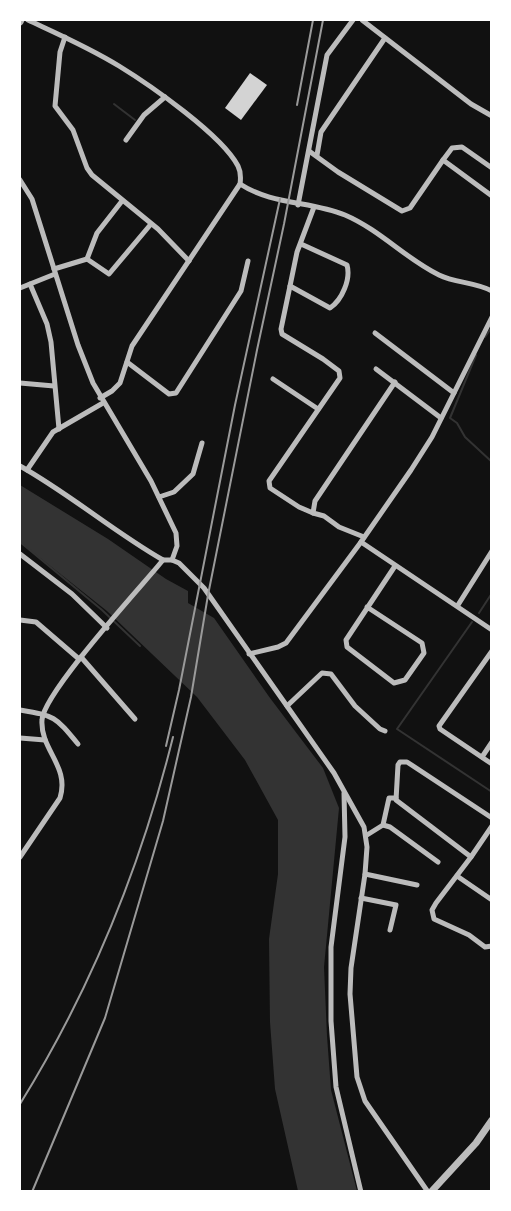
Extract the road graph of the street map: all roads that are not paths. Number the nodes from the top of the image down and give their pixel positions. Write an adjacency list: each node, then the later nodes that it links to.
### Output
1 (28, 20): 4 (street)
2 (352, 20): 9 (street)
3 (362, 20): 5 (street)
4 (65, 37): 6 (street); 16 (street)
5 (385, 38): 7 (street); 10 (street)
6 (165, 97): 8 (street); 14 (street)
7 (492, 116)
8 (126, 140)
9 (309, 151): 10 (street); 17 (street)
10 (317, 155): 11 (street)
11 (443, 160): 12 (street); 15 (street)
12 (492, 168)
13 (20, 180): 24 (street)
14 (240, 184): 17 (street); 22 (street)
15 (492, 196)
16 (122, 201): 19 (street); 21 (street)
17 (298, 205): 18 (street)
18 (314, 207): 20 (street); 28 (street)
19 (150, 224): 21 (street); 22 (street)
20 (301, 244): 26 (street); 26 (street)
21 (87, 259): 24 (street)
22 (189, 261): 31 (street)
23 (248, 261): 31 (street)
24 (54, 271): 25 (street); 38 (street)
25 (30, 284): 27 (street); 36 (street)
26 (290, 286): 39 (street)
27 (20, 288)
28 (492, 291)
29 (492, 317): 37 (street)
30 (375, 333): 37 (street)
31 (127, 362): 38 (street)
32 (376, 369): 35 (street)
33 (273, 379): 39 (street)
34 (20, 382): 36 (street)
35 (395, 382): 40 (street); 46 (street)
36 (54, 386): 41 (street)
37 (454, 393): 40 (street)
38 (102, 401): 41 (street); 45 (street)
39 (318, 409): 46 (street)
40 (441, 418): 47 (street)
41 (59, 429): 44 (street)
42 (202, 443): 45 (street)
43 (20, 466): 44 (street)
44 (27, 470): 50 (street)
45 (159, 497): 51 (street)
46 (313, 513): 47 (street)
47 (363, 540): 52 (street); 59 (street)
48 (492, 552): 53 (street)
49 (20, 554): 56 (street)
50 (163, 560): 51 (street); 56 (street)
51 (172, 560): 59 (street)
52 (395, 566): 53 (street); 54 (street)
53 (458, 605): 57 (street)
54 (367, 607): 54 (street)
55 (20, 620): 60 (street)
56 (106, 628): 60 (street)
57 (492, 630)
58 (492, 651): 70 (street)
59 (249, 654): 61 (street)
60 (80, 658): 63 (street); 64 (street)
61 (287, 706): 65 (street); 72 (street)
62 (20, 710): 63 (street)
63 (42, 714): 67 (street); 69 (street)
64 (135, 719)
65 (385, 731)
66 (20, 738): 67 (street)
67 (45, 740): 78 (street)
68 (492, 742): 70 (street)
69 (78, 744)
70 (482, 757): 71 (street)
71 (492, 764)
72 (344, 793): 77 (street); 89 (street)
73 (396, 798): 74 (street); 75 (street); 79 (street)
74 (492, 818)
75 (382, 825): 77 (street); 80 (street)
76 (492, 826): 79 (street)
77 (367, 835): 81 (street)
78 (20, 857)
79 (471, 857): 82 (street)
80 (438, 862)
81 (365, 874): 83 (street); 84 (street)
82 (457, 876): 85 (street); 87 (street)
83 (417, 885)
84 (361, 898): 86 (street); 90 (street)
85 (492, 900)
86 (390, 930)
87 (492, 946)
88 (492, 1120): 90 (street)
89 (362, 1191)
90 (430, 1191)

